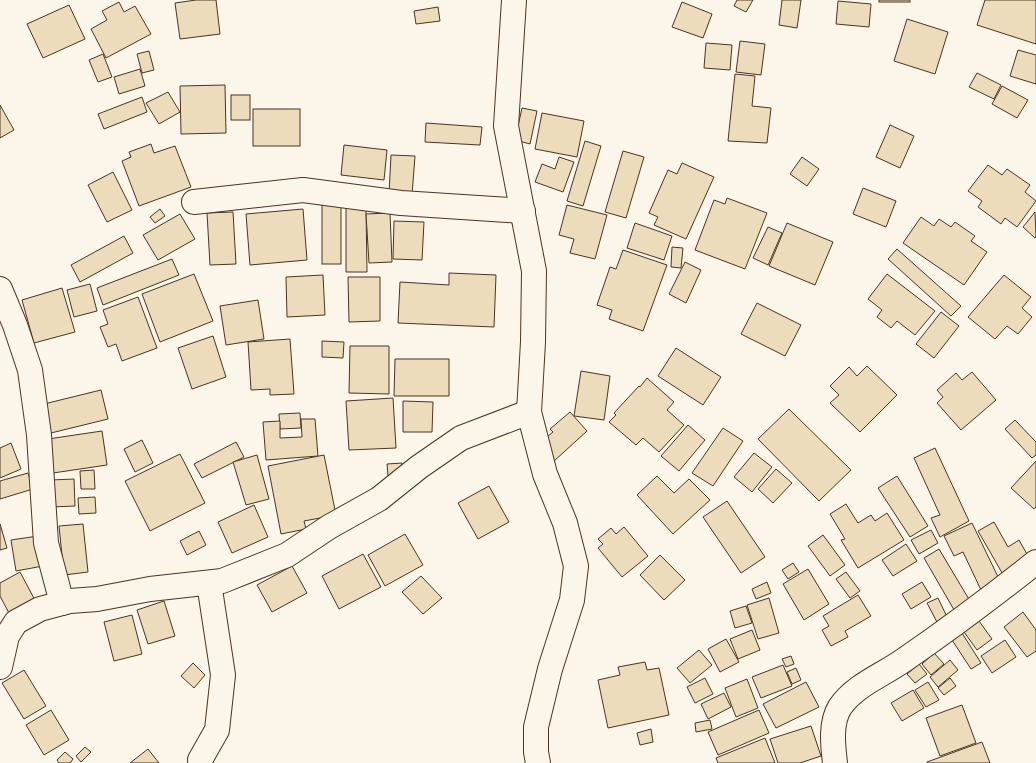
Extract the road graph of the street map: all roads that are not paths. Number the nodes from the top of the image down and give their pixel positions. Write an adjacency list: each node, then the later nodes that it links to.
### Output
1 (514, 0): 3 (street)
2 (194, 202): 3 (street)
3 (523, 211): 5 (street)
4 (0, 289): 8 (street)
5 (529, 412): 7 (street); 11 (street)
6 (1036, 562): 12 (street)
7 (210, 583): 8 (street); 10 (street)
8 (62, 603): 9 (street)
9 (0, 667)
10 (200, 760)
11 (538, 763)
12 (835, 763)

